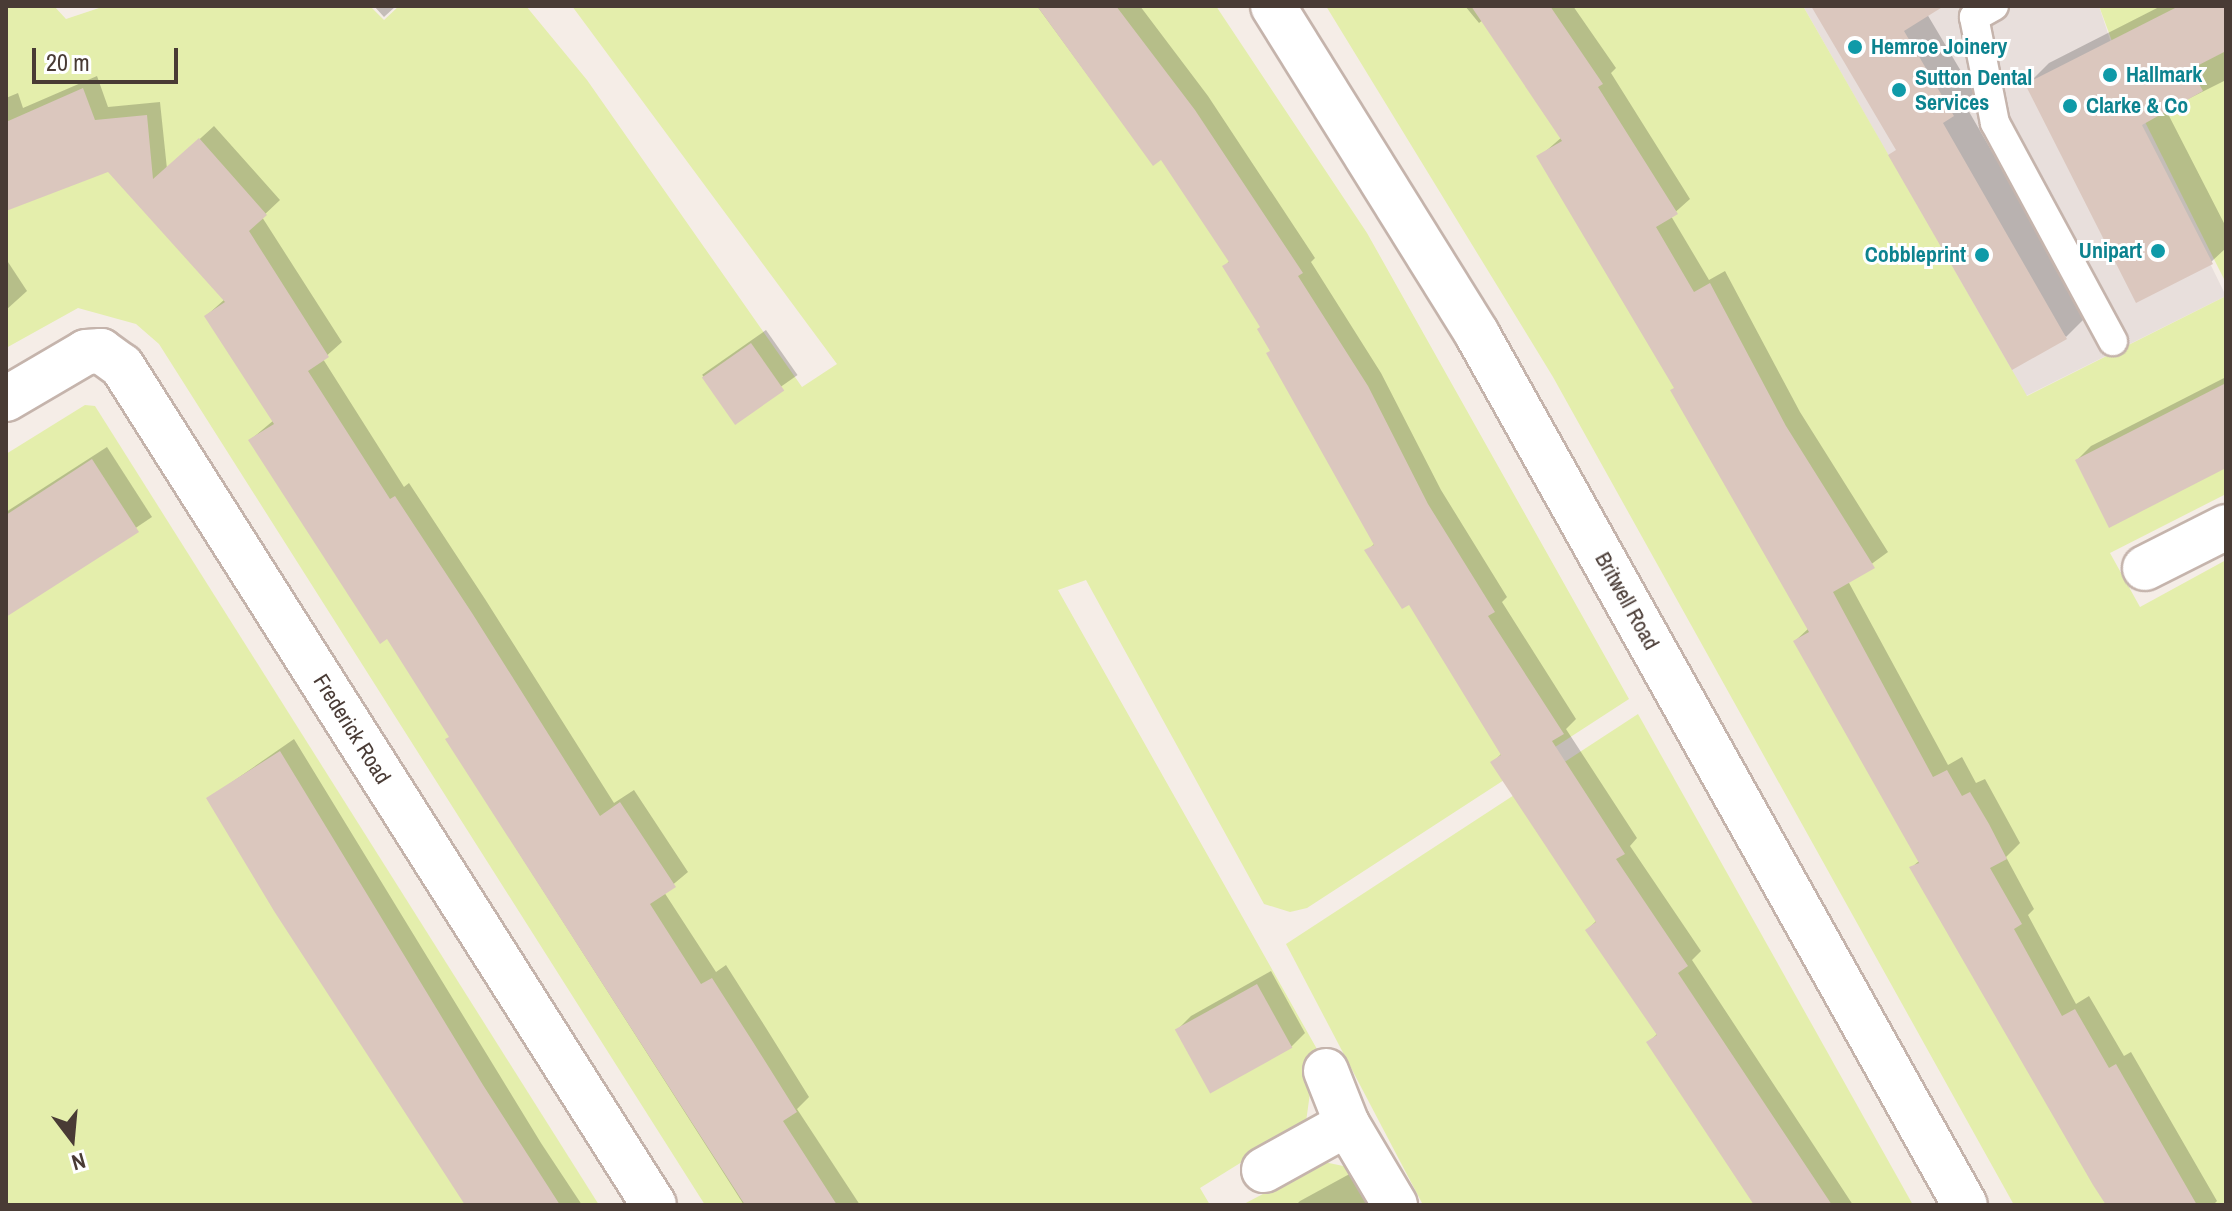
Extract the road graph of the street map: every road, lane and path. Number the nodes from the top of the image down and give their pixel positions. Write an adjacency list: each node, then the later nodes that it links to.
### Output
1 (1273, 6): 12 (street, Britwell Road)
2 (1994, 6): 3 (lane)
3 (2113, 341)
4 (6, 399): 10 (street, Frederick Road)
5 (2226, 527): 6 (street)
6 (2145, 568)
7 (1326, 1071): 8 (street)
8 (1347, 1124): 9 (street); 11 (street)
9 (1264, 1170)
10 (654, 1205)
11 (1395, 1205)
12 (1965, 1205)

